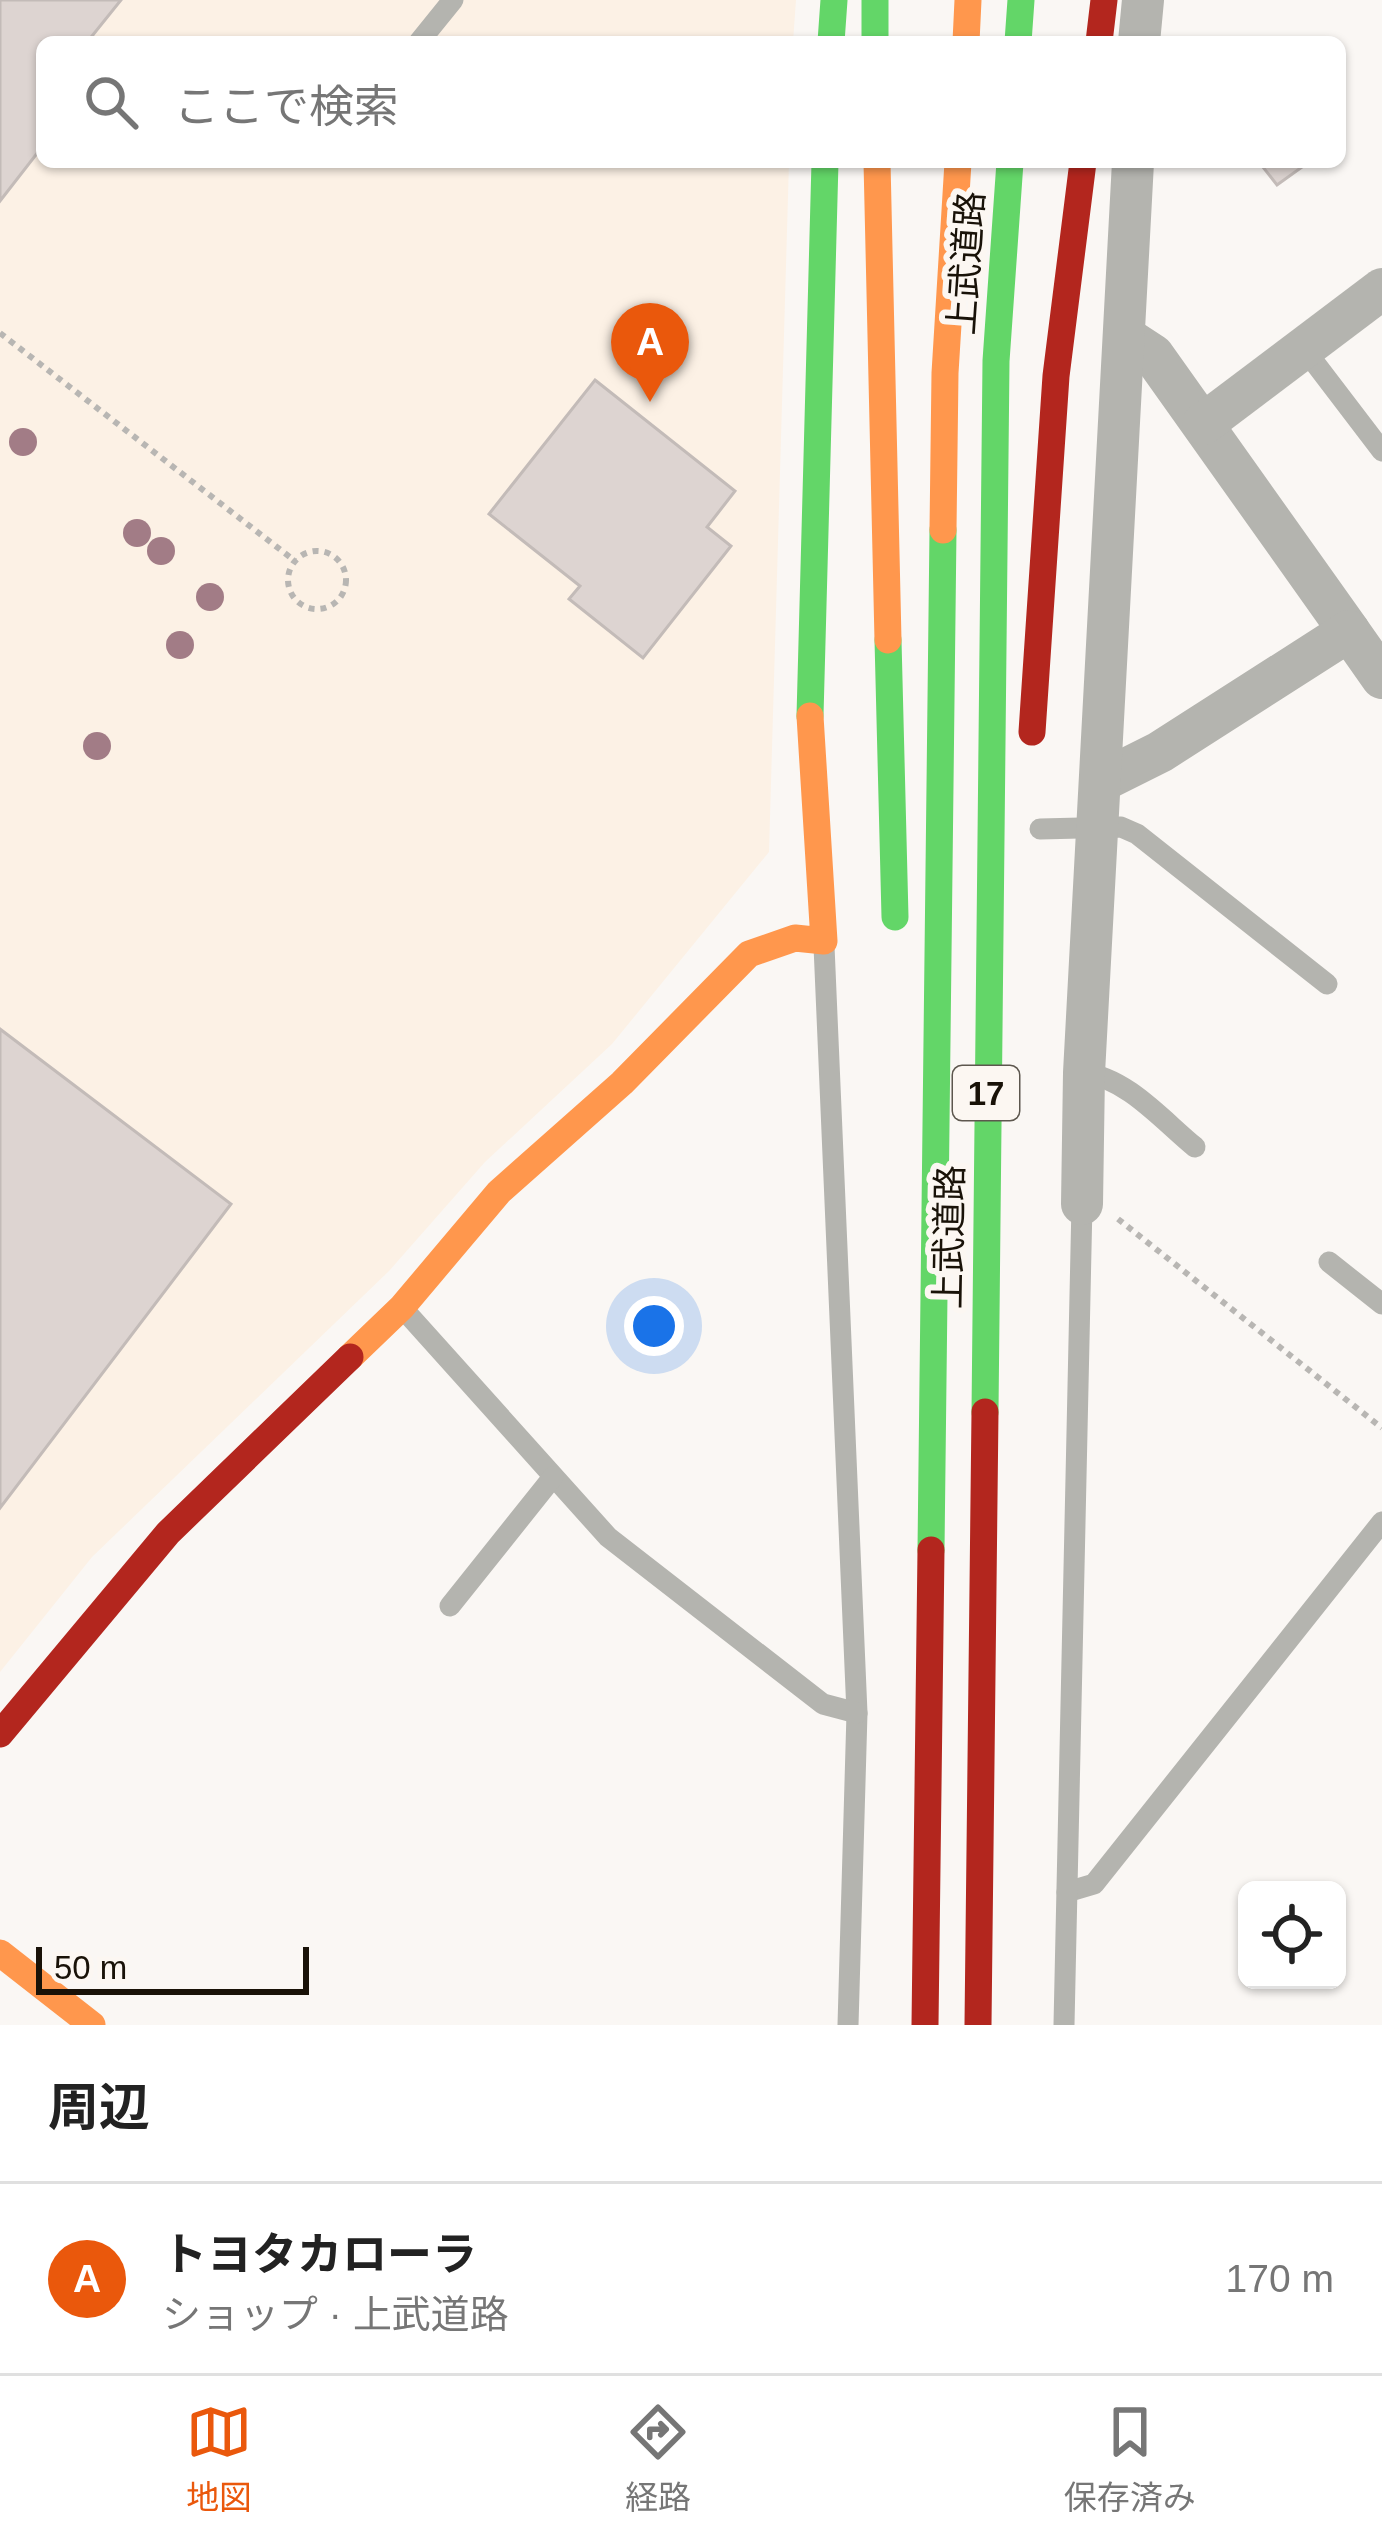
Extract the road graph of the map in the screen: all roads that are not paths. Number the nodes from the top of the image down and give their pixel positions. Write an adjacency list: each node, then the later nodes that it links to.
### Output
1 (453, 0): 8 (lane)
2 (834, 0): 9 (main road)
3 (875, 0): 10 (main road)
4 (968, 0): 11 (main road)
5 (1021, 0): 12 (main road)
6 (1104, 0): 13 (main road)
7 (1143, 0): 14 (street)
8 (424, 36)
9 (831, 36)
10 (875, 36)
11 (966, 36)
12 (1018, 36)
13 (1100, 36)
14 (1140, 36)
15 (825, 168): 34 (main road)
16 (877, 168): 35 (main road)
17 (958, 168): 45 (main road, 上武道路 / 17)
18 (1010, 168): 44 (main road, 上武道路 / 17)
19 (1082, 168): 28 (main road)
20 (1132, 168): 22 (street)
21 (1382, 289): 23 (street)
22 (1127, 338): 24 (street); 29 (street)
23 (1304, 350): 24 (street); 25 (lane)
24 (1203, 424): 26 (street)
25 (1382, 451)
26 (1349, 631): 27 (street); 29 (street)
27 (1382, 678)
28 (1030, 768)
29 (1100, 782): 31 (street)
30 (1034, 822): 31 (lane); 32 (main road)
31 (1096, 827): 36 (lane); 37 (street)
32 (1024, 861)
33 (1019, 930): 44 (main road)
34 (824, 941): 43 (main road); 49 (lane)
35 (896, 944)
36 (1327, 984)
37 (1084, 1073): 38 (lane); 39 (street)
38 (1195, 1147)
39 (1082, 1204): 51 (lane)
40 (907, 1205): 45 (main road)
41 (1329, 1262): 42 (lane)
42 (1382, 1304)
43 (402, 1307): 46 (lane); 50 (main road)
44 (982, 1422): 56 (main road, 上武道路 / 17)
45 (930, 1454): 55 (main road, 上武道路 / 17)
46 (553, 1477): 48 (lane); 49 (lane)
47 (1382, 1522): 51 (lane)
48 (450, 1606)
49 (856, 1713): 54 (lane)
50 (0, 1734)
51 (1067, 1892): 57 (lane)
52 (0, 1953): 53 (main road)
53 (92, 2025)
54 (848, 2025)
55 (925, 2025)
56 (977, 2025)
57 (1064, 2025)

